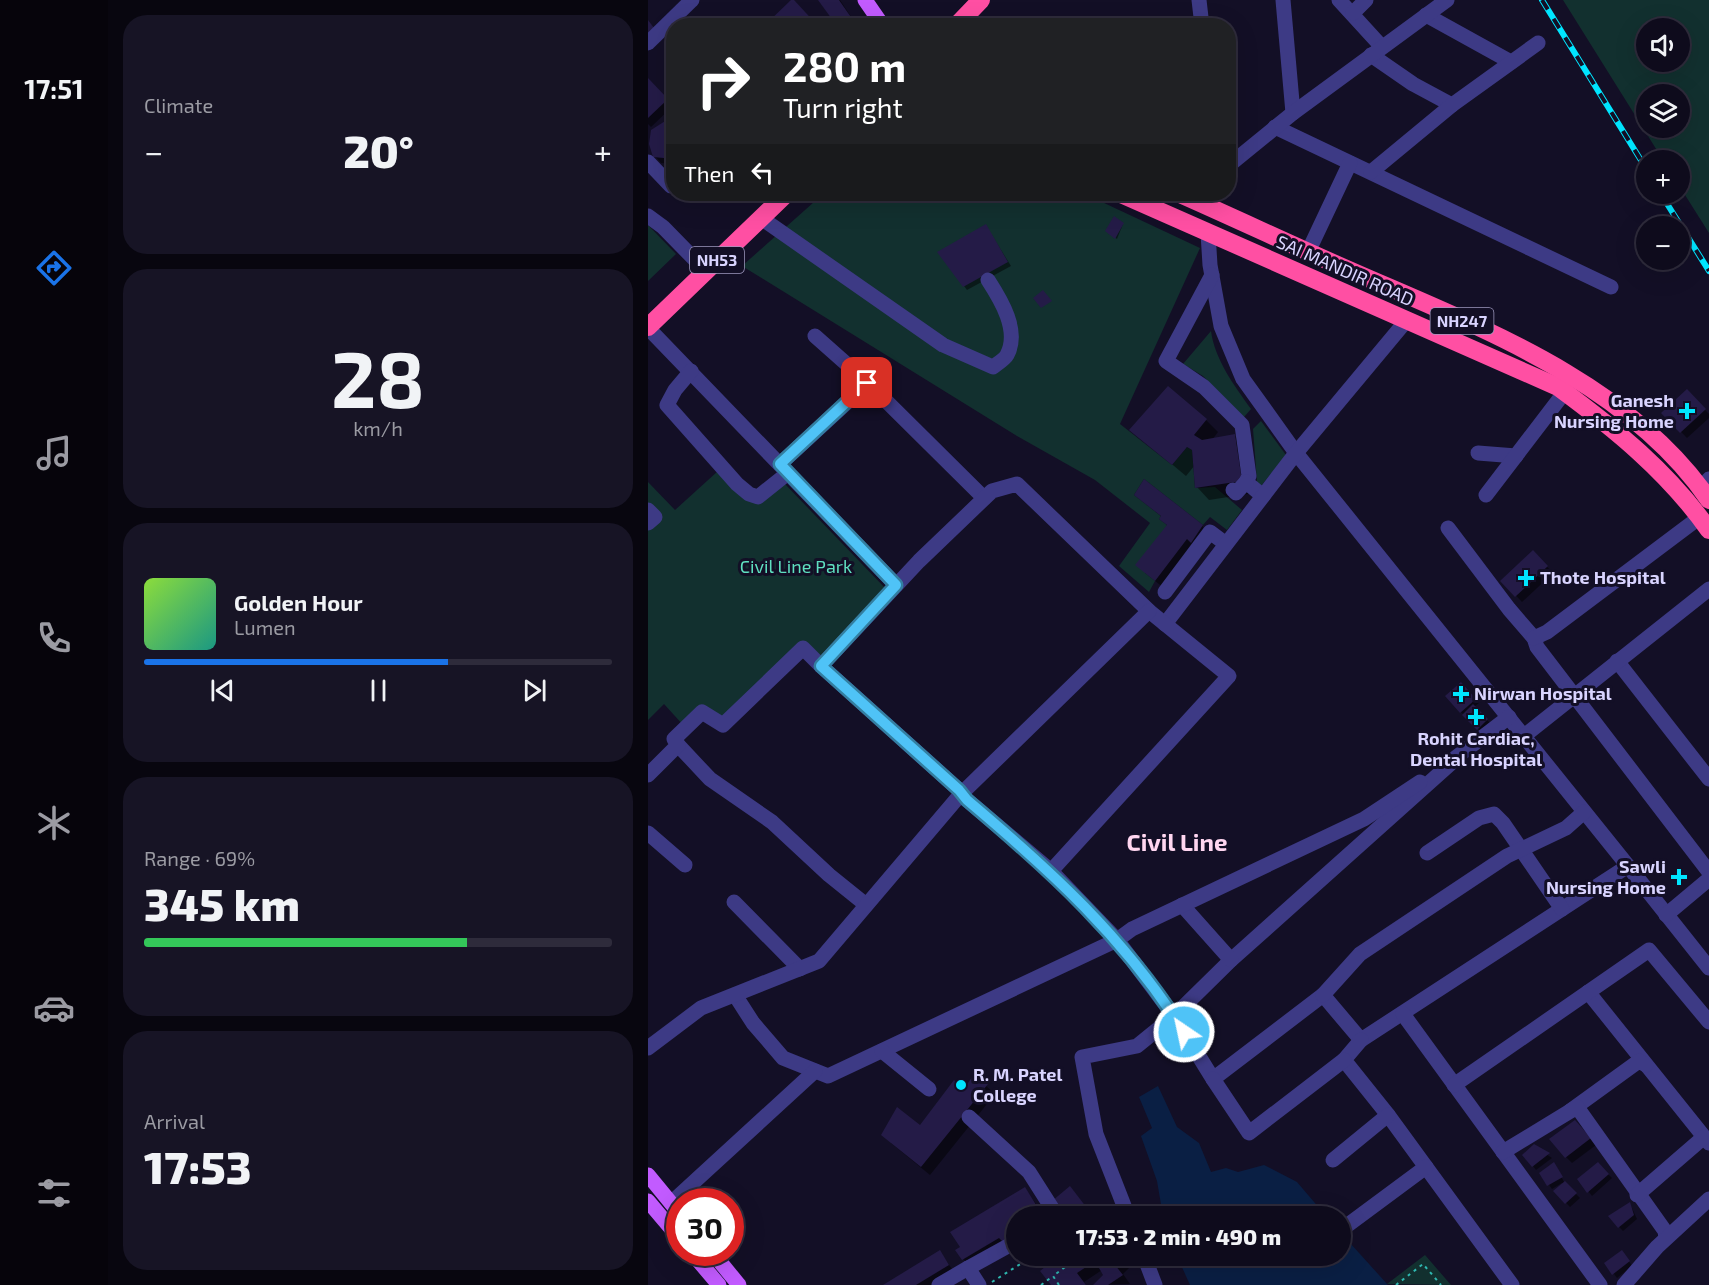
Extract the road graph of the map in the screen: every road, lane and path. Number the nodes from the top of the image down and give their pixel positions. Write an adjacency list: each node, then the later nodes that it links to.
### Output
1 (692, 0): 11 (street)
2 (865, 0): 12 (main road)
3 (981, 0): 13 (highway)
4 (1199, 0): 14 (street)
5 (1283, 0): 21 (street)
6 (1338, 0): 9 (street)
7 (1366, 0): 9 (street)
8 (1447, 0): 10 (street)
9 (1353, 13): 18 (street)
10 (1426, 15): 18 (street); 19 (street)
11 (674, 18)
12 (877, 18)
13 (964, 18)
14 (1199, 18)
15 (666, 25): 16 (street)
16 (648, 43)
17 (1538, 43): 19 (street)
18 (1376, 51): 20 (street); 21 (street)
19 (1511, 62): 20 (street)
20 (1452, 105): 26 (street)
21 (1293, 113): 22 (street)
22 (1275, 127): 23 (street); 25 (street)
23 (1236, 159)
24 (648, 162): 27 (street)
25 (1350, 163): 26 (street); 34 (street)
26 (1371, 172): 38 (street)
27 (666, 181)
28 (777, 201): 32 (highway, NH53)
29 (1137, 201): 33 (highway, SAI MANDIR ROAD / NH247)
30 (1210, 203): 33 (highway); 34 (highway, SAI MANDIR ROAD / NH247)
31 (648, 216): 35 (street)
32 (761, 218): 35 (highway, NH53); 37 (street)
33 (1208, 233): 36 (street); 39 (highway, SAI MANDIR ROAD / NH247)
34 (1308, 252): 44 (highway, SAI MANDIR ROAD / NH247)
35 (706, 271): 40 (highway, NH53)
36 (1212, 275): 45 (street); 46 (street)
37 (988, 280)
38 (1611, 287)
39 (1406, 321): 44 (highway, SAI MANDIR ROAD / NH247); 47 (street)
40 (648, 328): 42 (street)
41 (815, 336): 43 (street)
42 (691, 371): 50 (street); 50 (street)
43 (867, 383): 50 (street); 54 (street)
44 (1570, 385): 49 (street); 51 (highway, SAI MANDIR ROAD / NH247); 57 (highway, SAI MANDIR ROAD / NH247)
45 (1261, 404): 46 (street); 47 (street)
46 (1241, 424): 53 (street)
47 (1296, 453): 53 (street); 69 (street)
48 (1478, 453): 49 (street)
49 (1516, 456): 52 (street)
50 (784, 468): 60 (street)
51 (1706, 489)
52 (1486, 495)
53 (1263, 496): 59 (street)
54 (984, 498): 60 (street); 63 (street)
55 (648, 510): 56 (street)
56 (648, 523)
57 (1704, 524): 65 (street)
58 (1448, 528): 65 (street)
59 (1226, 544): 62 (street); 64 (street)
60 (896, 585): 67 (street)
61 (1709, 589): 66 (street)
62 (1166, 592)
63 (1149, 611): 64 (street); 75 (street)
64 (1165, 624): 82 (street)
65 (1534, 638): 68 (street)
66 (1617, 662): 68 (street); 74 (street)
67 (821, 666): 71 (street); 75 (street)
68 (1576, 695): 70 (street); 83 (street)
69 (1509, 717): 70 (street); 72 (street)
70 (1524, 736): 76 (street)
71 (678, 745): 73 (street); 86 (street)
72 (1458, 757): 87 (street); 91 (street)
73 (648, 775)
74 (1709, 779)
75 (962, 793): 82 (street); 86 (street)
76 (1584, 812): 78 (street); 81 (street)
77 (648, 833): 80 (street)
78 (1521, 850): 79 (street); 88 (street); 96 (street)
79 (1427, 853)
80 (685, 865)
81 (1628, 866): 88 (street); 89 (street)
82 (1051, 872): 90 (street)
83 (1709, 872)
84 (1709, 879): 89 (street)
85 (734, 902): 93 (street)
86 (865, 904): 93 (street)
87 (1182, 905): 90 (street); 91 (street)
88 (1562, 909): 97 (street)
89 (1666, 915): 92 (street)
90 (1117, 940): 98 (street); 102 (street)
91 (1231, 960): 98 (street)
92 (1709, 968)
93 (800, 969): 95 (street)
94 (1588, 992): 99 (street); 104 (street); 107 (street)
95 (735, 995): 101 (street); 105 (street)
96 (1323, 995): 100 (street); 106 (street)
97 (1403, 1014): 100 (street); 107 (street)
98 (1174, 1016): 106 (street); 123 (street)
99 (1709, 1022)
100 (1361, 1040): 103 (street)
101 (648, 1048)
102 (882, 1050): 105 (street); 108 (street)
103 (1344, 1060): 106 (street); 110 (street)
104 (1646, 1065): 109 (street); 112 (street)
105 (815, 1071): 117 (street)
106 (1213, 1079)
107 (1454, 1085): 113 (street)
108 (929, 1089)
109 (1570, 1112): 113 (street); 118 (street)
110 (1388, 1115): 114 (street); 115 (street)
111 (969, 1117): 122 (street)
112 (1707, 1140): 118 (street)
113 (1503, 1152): 146 (street)
114 (1333, 1160)
115 (1426, 1167): 125 (street); 145 (street)
116 (648, 1175): 119 (main road)
117 (695, 1188)
118 (1637, 1195): 126 (street)
119 (666, 1197)
120 (1709, 1199): 126 (street)
121 (648, 1201): 124 (main road)
122 (1051, 1206)
123 (1124, 1206)
124 (666, 1222)
125 (1351, 1223)
126 (1666, 1238): 147 (street)
127 (1006, 1247): 133 (street)
128 (703, 1266): 135 (main road)
129 (723, 1266): 136 (main road)
130 (1017, 1266): 139 (path)
131 (1066, 1266): 134 (path)
132 (1148, 1266): 142 (street)
133 (968, 1268): 137 (street); 138 (street)
134 (1053, 1276): 140 (path); 141 (path)
135 (719, 1285)
136 (739, 1285)
137 (939, 1285)
138 (979, 1285)
139 (988, 1285)
140 (1041, 1285)
141 (1059, 1285)
142 (1155, 1285)
143 (1396, 1285): 144 (path)
144 (1441, 1285)
145 (1512, 1285)
146 (1600, 1285)
147 (1624, 1285)

